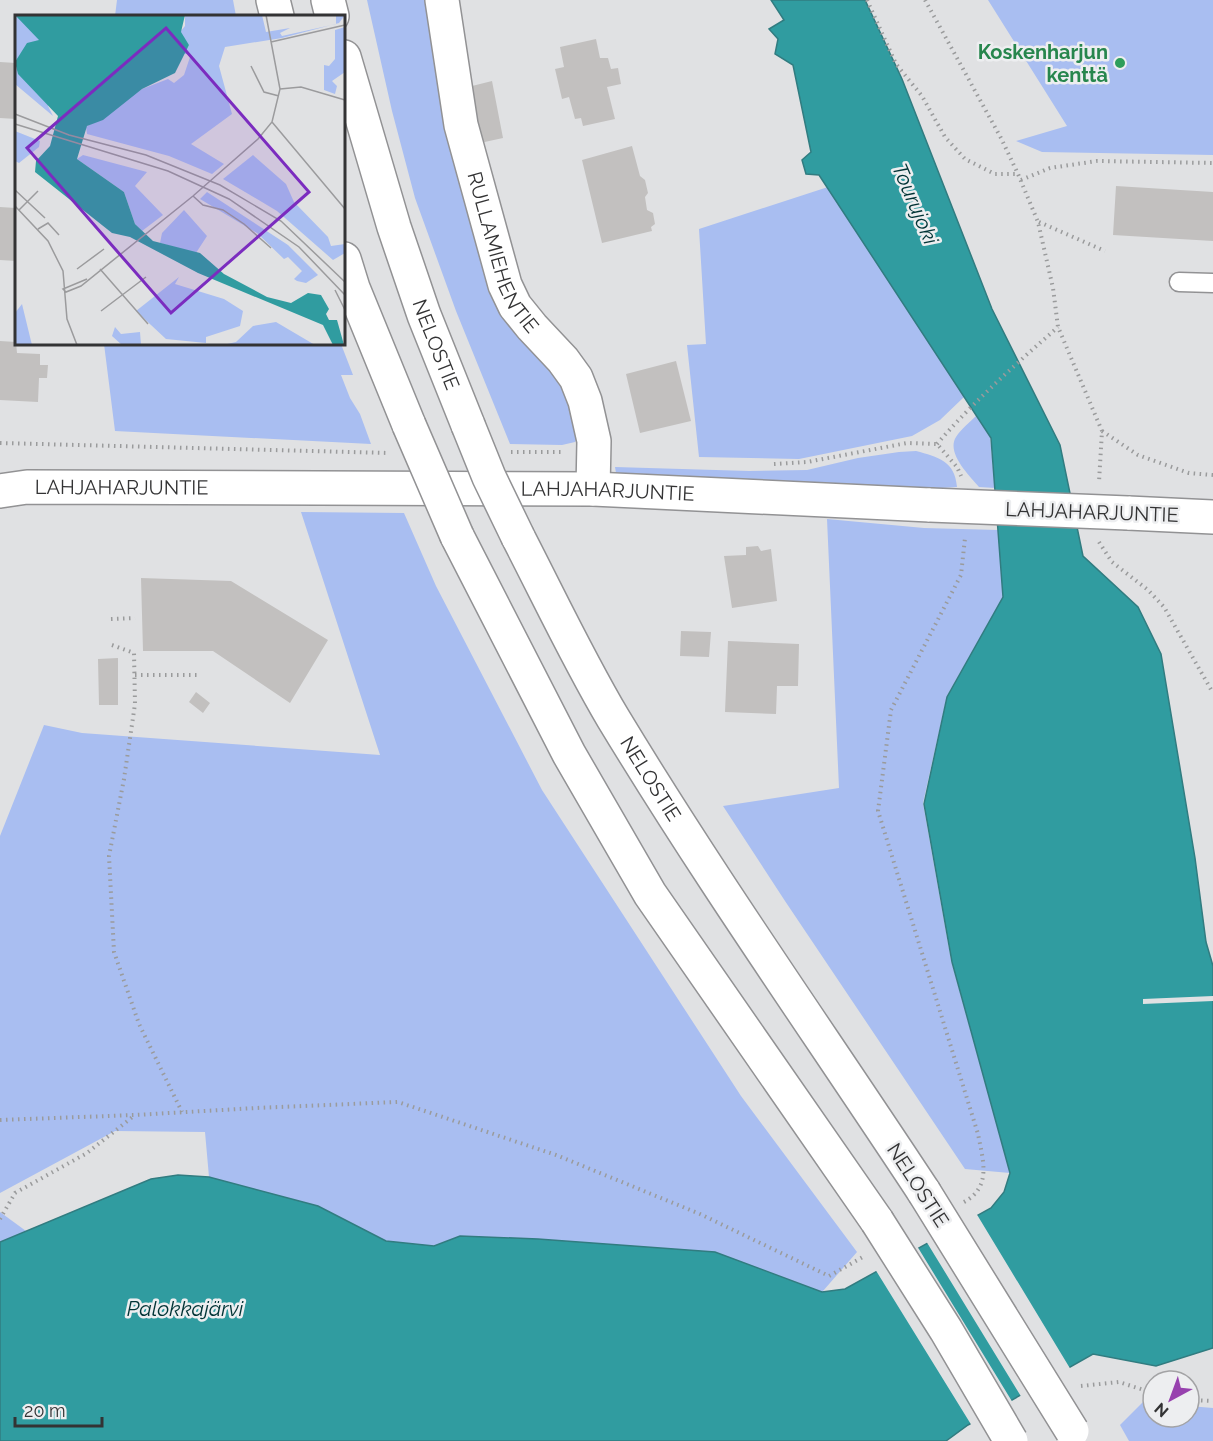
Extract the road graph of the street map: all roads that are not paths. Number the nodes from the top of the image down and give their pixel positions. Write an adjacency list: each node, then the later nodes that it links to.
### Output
1 (273, 0): 4 (main road)
2 (328, 0): 5 (main road)
3 (442, 0): 10 (main road, RULLAMIEHENTIE)
4 (277, 15)
5 (332, 15)
6 (345, 60): 13 (main road, NELOSTIE, bridge)
7 (345, 262): 14 (main road, bridge)
8 (1179, 282): 9 (lane)
9 (1213, 283)
10 (593, 489): 11 (main road, LAHJAHARJUNTIE); 12 (main road, LAHJAHARJUNTIE, bridge)
11 (0, 491)
12 (1213, 516)
13 (1075, 1436)
14 (1011, 1441)

